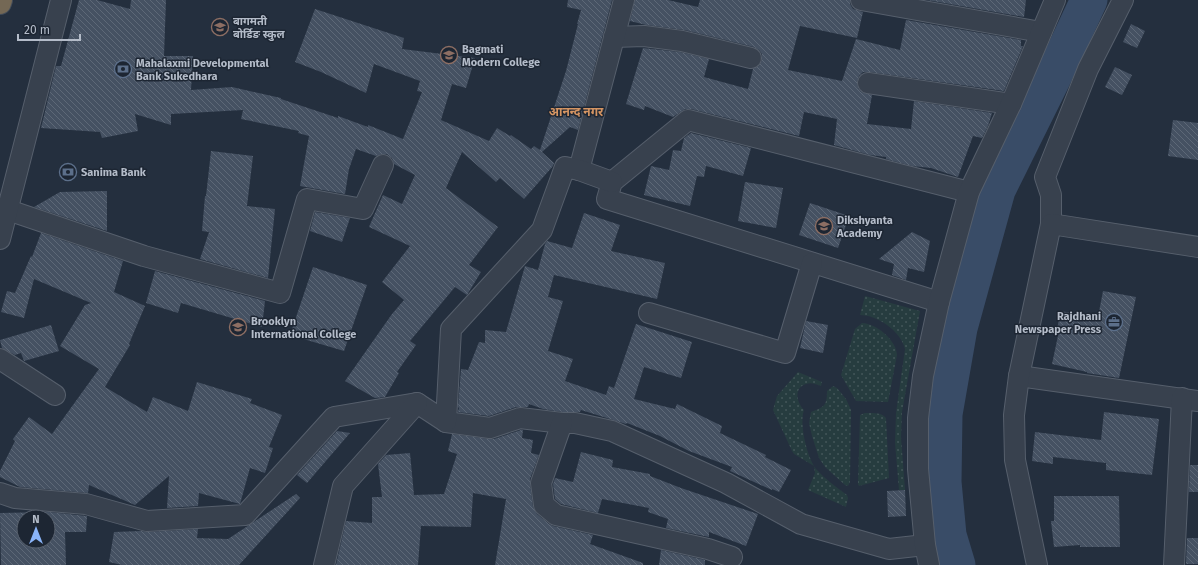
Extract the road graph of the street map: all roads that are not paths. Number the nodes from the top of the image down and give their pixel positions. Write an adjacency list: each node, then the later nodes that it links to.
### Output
1 (1, 0): 7 (highway)
2 (61, 0): 17 (street)
3 (624, 0): 9 (street)
4 (862, 0): 8 (street)
5 (1055, 0): 8 (street)
6 (1123, 0): 18 (street)
7 (0, 3)
8 (1041, 32): 12 (street)
9 (614, 37): 10 (street); 14 (street)
10 (751, 58)
11 (868, 83): 12 (street)
12 (1011, 104): 16 (street)
13 (383, 165): 17 (street)
14 (579, 170): 15 (street); 29 (street)
15 (612, 182): 16 (street); 21 (street)
16 (969, 192): 22 (street)
17 (8, 210): 19 (street)
18 (1050, 224): 20 (street); 25 (street)
19 (0, 239)
20 (1198, 247)
21 (812, 263): 22 (street); 23 (street)
22 (939, 302): 32 (street)
23 (648, 312)
24 (0, 359): 26 (street)
25 (1018, 376): 27 (street); 36 (street)
26 (55, 395)
27 (1190, 399): 37 (street)
28 (417, 403): 29 (street); 31 (street); 34 (street)
29 (446, 422): 30 (street)
30 (562, 423): 32 (street); 33 (street)
31 (0, 494)
32 (925, 545): 35 (street)
33 (732, 557)
34 (324, 565)
35 (929, 565)
36 (1037, 565)
37 (1174, 565)

